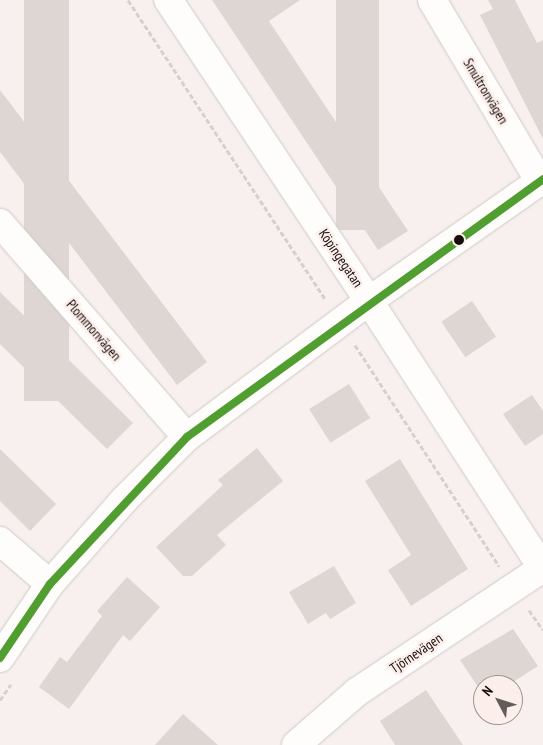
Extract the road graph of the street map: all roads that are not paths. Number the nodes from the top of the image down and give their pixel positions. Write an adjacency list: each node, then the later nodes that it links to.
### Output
1 (168, 0): 5 (street, Köpingegatan)
2 (432, 0): 3 (street, Smultronvägen)
3 (541, 181): 5 (street)
4 (0, 224): 6 (street, Plommonvägen)
5 (369, 300): 6 (street); 8 (street, Köpingegatan)
6 (187, 437): 9 (street)
7 (0, 541): 9 (street)
8 (543, 569): 11 (street, Tjörnevägen)
9 (50, 584): 10 (street)
10 (7, 669)
11 (296, 745)

